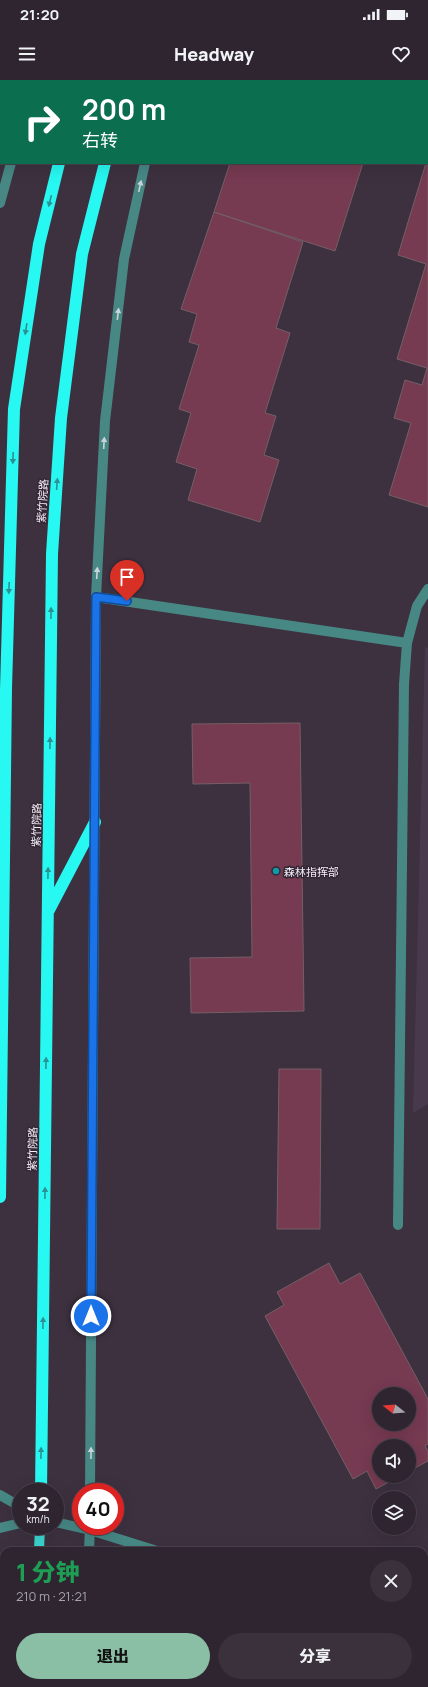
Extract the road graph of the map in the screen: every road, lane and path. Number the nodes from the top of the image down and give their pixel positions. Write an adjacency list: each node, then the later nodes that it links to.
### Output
1 (11, 164): 5 (street)
2 (59, 164): 11 (highway, one-way to 11)
3 (105, 164): 15 (highway, 紫竹院路, one-way to 3)
4 (145, 164): 8 (street, one-way to 4)
5 (1, 192): 6 (street)
6 (0, 202)
7 (428, 588): 9 (street)
8 (96, 597): 9 (street); 12 (street)
9 (407, 644): 17 (street)
10 (0, 669): 11 (highway)
11 (6, 689): 13 (highway)
12 (95, 822): 15 (highway); 19 (street, one-way to 12)
13 (4, 899): 14 (highway); 16 (highway)
14 (0, 911)
15 (48, 912): 18 (highway, 紫竹院路, one-way to 15)
16 (0, 1197)
17 (398, 1225)
18 (41, 1483)
19 (90, 1483)
20 (0, 1495): 21 (street)
21 (12, 1502)
22 (12, 1525): 23 (street)
23 (0, 1528)
24 (40, 1535): 27 (main road)
25 (90, 1535): 28 (street)
26 (110, 1535): 29 (street)
27 (39, 1547)
28 (89, 1547)
29 (145, 1547)

